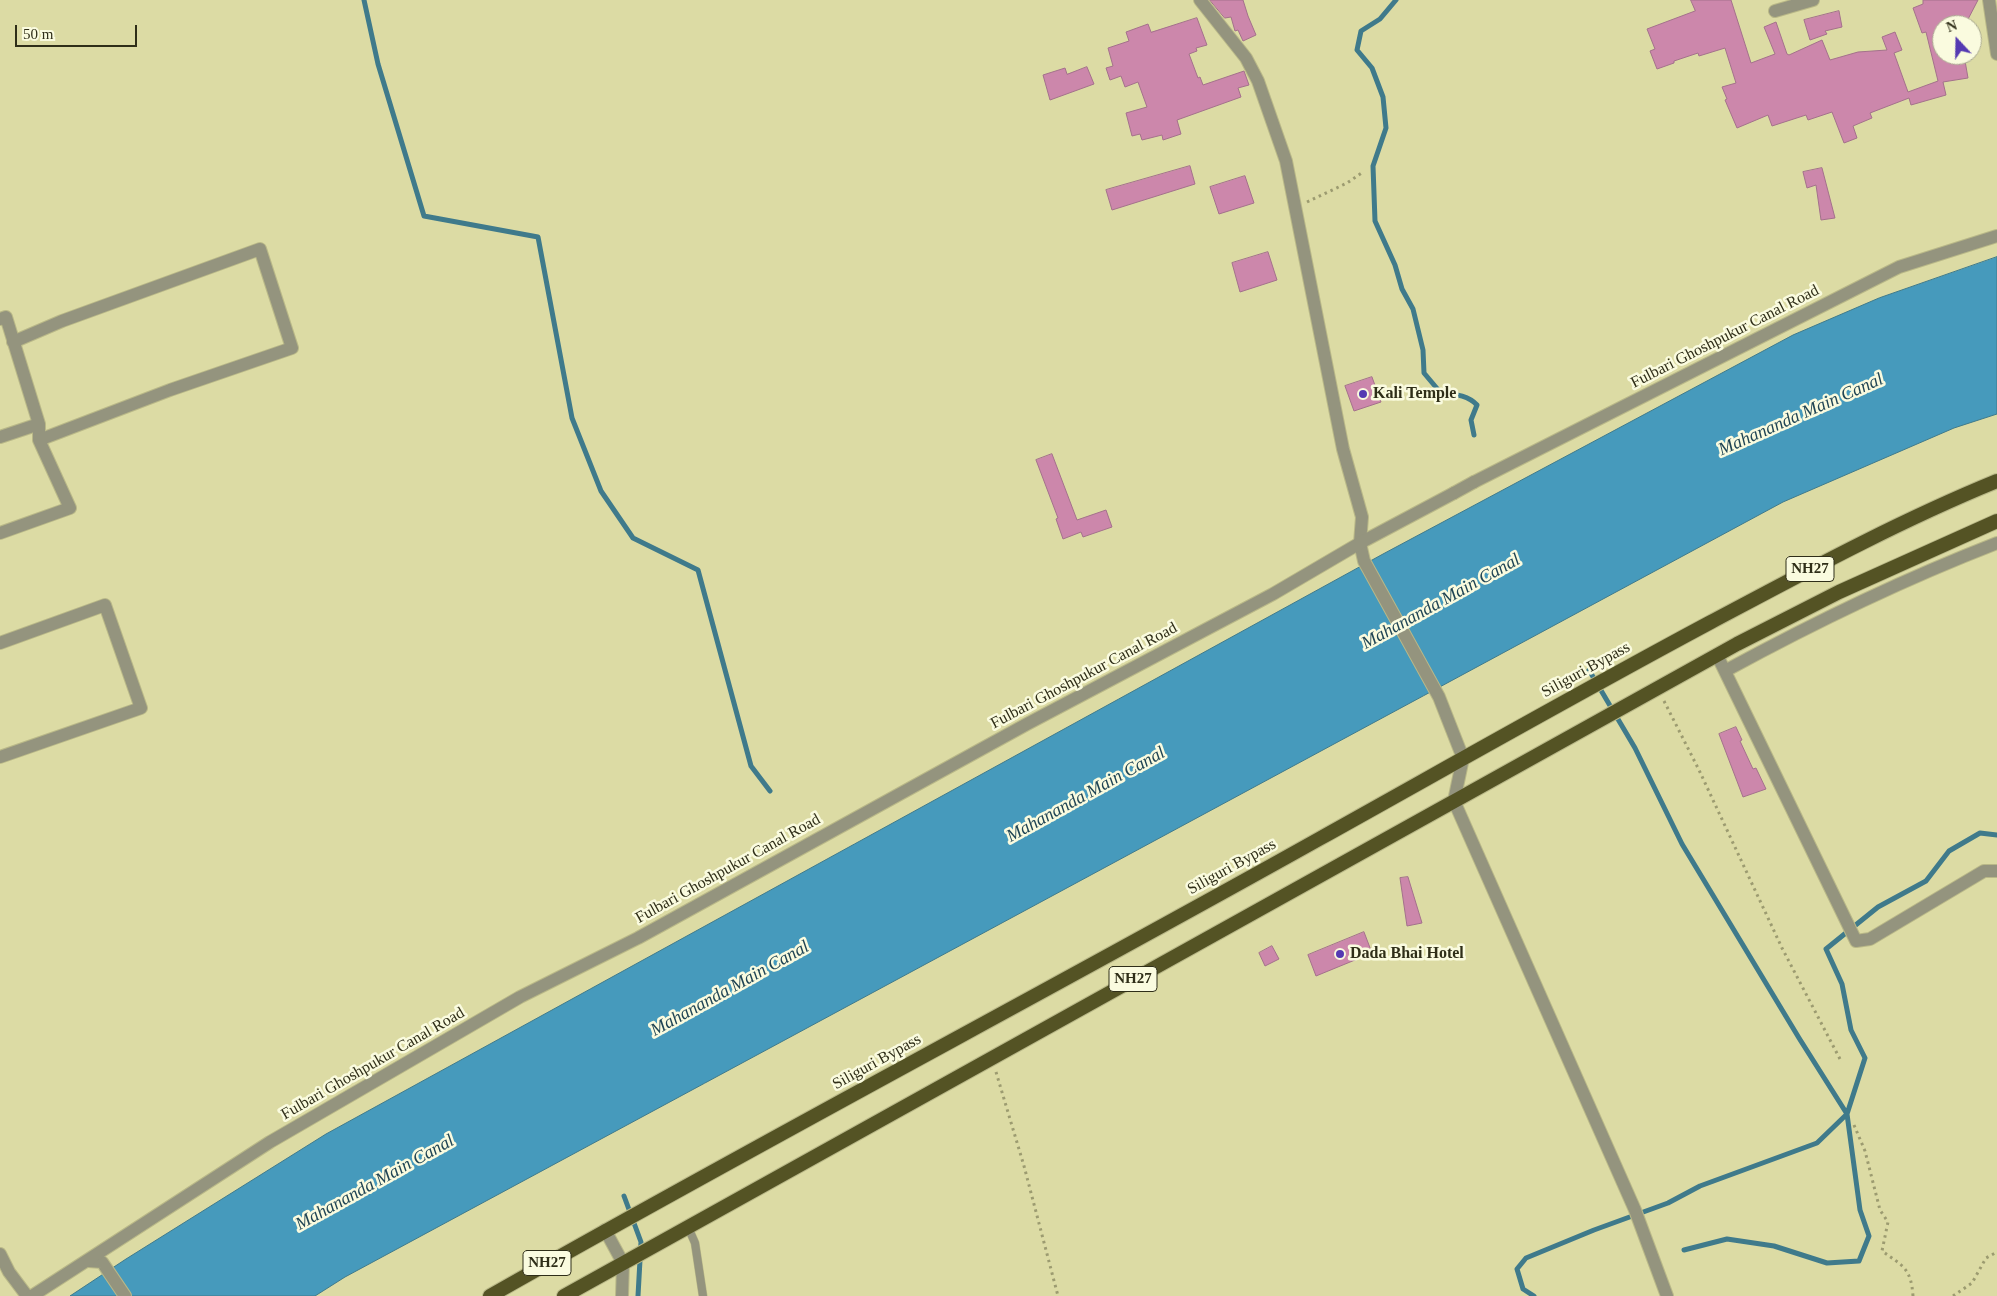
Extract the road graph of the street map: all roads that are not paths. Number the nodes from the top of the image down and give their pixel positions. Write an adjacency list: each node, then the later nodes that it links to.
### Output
1 (1200, 0): 15 (street)
2 (1813, 0): 4 (street)
3 (1989, 0): 5 (street)
4 (1774, 11)
5 (1997, 54)
6 (1997, 236): 15 (street, Fulbari Ghoshpukur Canal Road)
7 (0, 319): 8 (street)
8 (14, 342): 9 (street); 11 (street)
9 (40, 424): 10 (street); 11 (street)
10 (0, 438)
11 (40, 440): 14 (street)
12 (1997, 481): 21 (highway, Siliguri Bypass / NH27)
13 (1997, 521): 18 (highway, NH27)
14 (0, 533)
15 (1360, 543): 21 (street); 27 (street, Fulbari Ghoshpukur Canal Road)
16 (1997, 543): 19 (street)
17 (0, 643): 20 (street)
18 (1717, 655): 19 (street); 22 (highway, NH27)
19 (1725, 671): 23 (street)
20 (0, 757)
21 (1463, 758): 22 (street); 25 (highway, Siliguri Bypass / NH27)
22 (1454, 800): 24 (highway, NH27); 36 (street)
23 (1997, 871)
24 (688, 1227): 28 (highway, NH27); 35 (lane)
25 (605, 1230): 28 (street); 32 (highway, Siliguri Bypass / NH27)
26 (0, 1254): 29 (street)
27 (88, 1261): 30 (street, Fulbari Ghoshpukur Canal Road); 31 (street)
28 (623, 1263): 33 (highway, NH27); 34 (street)
29 (27, 1296)
30 (32, 1296)
31 (125, 1296)
32 (490, 1296)
33 (564, 1296)
34 (622, 1296)
35 (703, 1296)
36 (1667, 1296)

